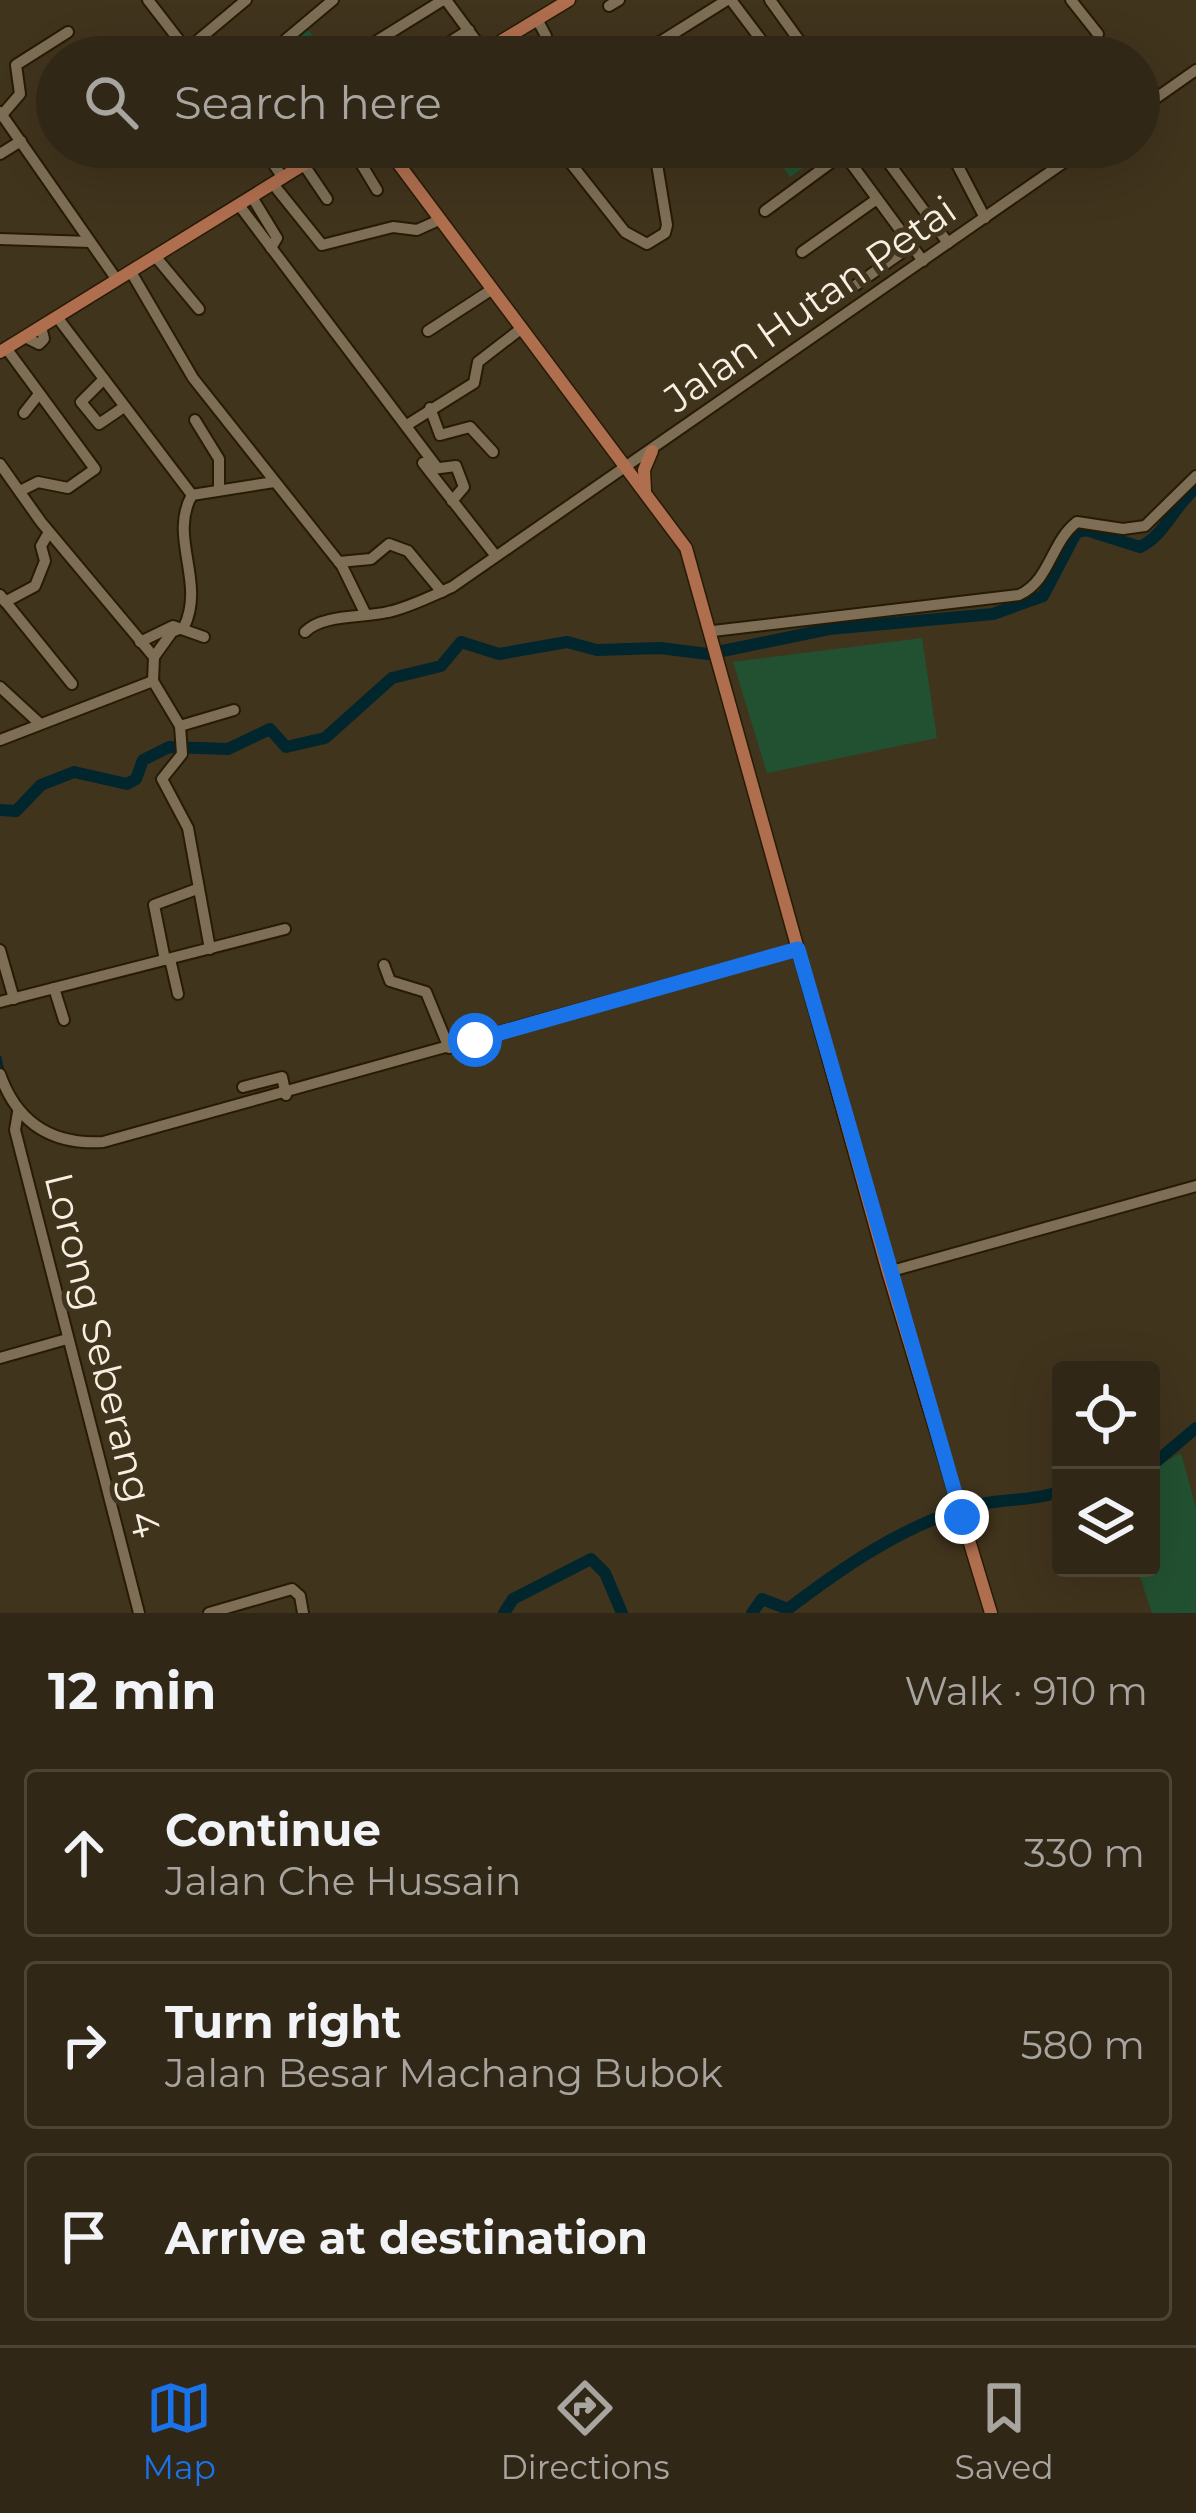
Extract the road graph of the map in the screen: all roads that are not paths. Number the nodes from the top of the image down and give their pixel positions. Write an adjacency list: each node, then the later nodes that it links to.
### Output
1 (247, 0): 15 (street)
2 (333, 0): 16 (street)
3 (444, 0): 10 (street); 17 (street)
4 (569, 0): 9 (main road)
5 (729, 0): 22 (street); 23 (street)
6 (770, 0): 24 (street)
7 (1071, 0): 12 (street)
8 (151, 1): 14 (street)
9 (537, 19): 20 (main road); 21 (street)
10 (469, 30): 18 (street); 19 (street)
11 (68, 32): 13 (street)
12 (1098, 34)
13 (62, 36)
14 (177, 36)
15 (203, 36)
16 (290, 36)
17 (385, 36)
18 (459, 36)
19 (472, 36)
20 (511, 36)
21 (546, 36)
22 (670, 36)
23 (757, 36)
24 (796, 36)
25 (36, 52): 28 (street)
26 (1196, 70): 27 (street)
27 (1160, 95)
28 (1, 114): 29 (street)
29 (21, 141): 30 (street); 31 (street)
30 (0, 154)
31 (36, 163)
32 (39, 168): 54 (street)
33 (272, 168): 45 (street)
34 (299, 168): 45 (main road)
35 (306, 168): 47 (street)
36 (363, 168): 46 (street)
37 (401, 168): 52 (main road)
38 (575, 168): 39 (street)
39 (658, 168)
40 (819, 168): 50 (street)
41 (855, 168): 48 (street)
42 (892, 168): 55 (street)
43 (959, 168): 51 (street)
44 (1056, 168): 51 (street, Jalan Hutan Petai)
45 (278, 181): 49 (main road); 52 (street)
46 (377, 190)
47 (327, 199)
48 (878, 199): 56 (street); 57 (street)
49 (246, 201): 58 (main road); 75 (street)
50 (765, 211)
51 (985, 218): 55 (street, Jalan Hutan Petai)
52 (439, 220): 62 (main road)
53 (0, 239): 54 (street)
54 (90, 242): 61 (street)
55 (948, 244): 59 (street, Jalan Hutan Petai)
56 (911, 246): 59 (street); 63 (street)
57 (802, 253)
58 (155, 256): 60 (main road); 64 (street)
59 (922, 261): 79 (street, Jalan Hutan Petai)
60 (130, 272): 61 (main road); 84 (street)
61 (117, 280): 65 (main road)
62 (491, 290): 66 (main road); 67 (street)
63 (832, 302)
64 (199, 309)
65 (58, 316): 68 (main road); 69 (street)
66 (522, 328): 72 (street); 77 (main road)
67 (428, 331)
68 (3, 350): 70 (street)
69 (104, 379): 71 (street); 71 (street)
70 (39, 394): 73 (street); 86 (street)
71 (124, 406): 88 (street)
72 (430, 408): 75 (street); 76 (street)
73 (24, 413)
74 (195, 420): 85 (street)
75 (407, 425): 81 (street)
76 (440, 435): 78 (street); 81 (street)
77 (614, 451): 79 (main road); 82 (main road)
78 (493, 452)
79 (650, 452): 82 (street, Jalan Hutan Petai); 87 (main road)
80 (0, 464): 86 (street)
81 (430, 464): 89 (street); 89 (street)
82 (628, 468): 87 (main road); 91 (street, Jalan Hutan Petai)
83 (1196, 476): 100 (street)
84 (274, 482): 85 (street); 92 (street)
85 (219, 488): 88 (street)
86 (22, 490): 90 (street)
87 (645, 490): 100 (main road)
88 (191, 495): 96 (street)
89 (453, 501): 91 (street)
90 (49, 532): 94 (street); 99 (street)
91 (495, 555): 93 (street, Jalan Hutan Petai)
92 (339, 562): 93 (street); 95 (street)
93 (442, 592): 95 (street, Jalan Hutan Petai)
94 (2, 598): 103 (street)
95 (365, 613): 97 (street, Jalan Hutan Petai)
96 (184, 627): 98 (street); 99 (street); 101 (street)
97 (304, 632)
98 (203, 637)
99 (140, 642): 101 (street)
100 (716, 644): 114 (main road)
101 (154, 657): 102 (street)
102 (153, 681): 108 (street); 109 (street)
103 (72, 683)
104 (0, 687): 106 (street)
105 (0, 699): 106 (street)
106 (20, 707): 108 (street)
107 (234, 710): 109 (street)
108 (38, 722): 110 (street)
109 (180, 726): 111 (street)
110 (0, 740)
111 (196, 889): 113 (street); 116 (street)
112 (285, 929): 113 (street)
113 (210, 949): 116 (street)
114 (798, 949): 123 (street); 131 (main road)
115 (0, 950): 120 (street)
116 (167, 960): 118 (street); 119 (street)
117 (385, 964): 123 (street)
118 (54, 988): 120 (street); 122 (street)
119 (178, 994)
120 (14, 999): 121 (street)
121 (0, 1002)
122 (64, 1020)
123 (449, 1048): 126 (street)
124 (0, 1078): 127 (street)
125 (243, 1087): 126 (street)
126 (286, 1095): 127 (street)
127 (18, 1112): 128 (street, Lorong Seberang 4)
128 (15, 1130): 129 (street); 132 (street, Lorong Seberang 4)
129 (0, 1133)
130 (1196, 1186): 131 (street)
131 (888, 1272): 137 (main road)
132 (67, 1339): 133 (street); 134 (street, Lorong Seberang 4)
133 (0, 1358)
134 (139, 1613)
135 (209, 1613): 136 (street)
136 (303, 1613)
137 (991, 1613)

